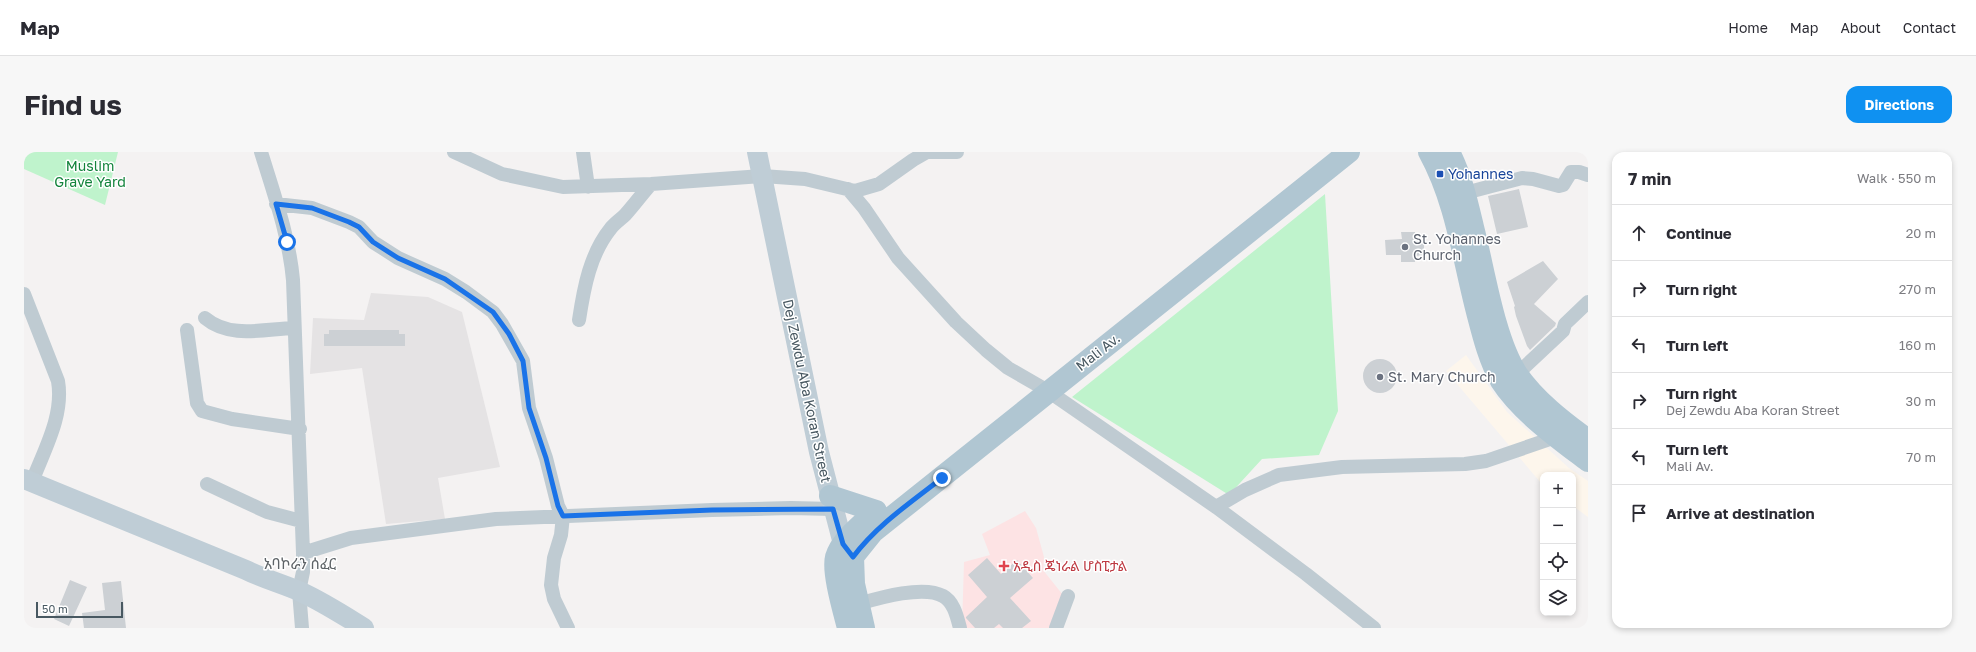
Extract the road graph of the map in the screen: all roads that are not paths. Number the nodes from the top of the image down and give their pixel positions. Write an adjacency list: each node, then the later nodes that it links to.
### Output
1 (262, 152): 17 (street)
2 (454, 152): 14 (street)
3 (583, 152): 14 (street)
4 (757, 152): 12 (main road, Dej Zewdu Aba Koran Street)
5 (927, 152): 6 (street); 15 (street)
6 (957, 152)
7 (1349, 152): 10 (main road, Mali Av.)
8 (1429, 152): 27 (main road)
9 (1454, 154): 16 (main road)
10 (1325, 159): 25 (main road, Mali Av.)
11 (1588, 175): 16 (street)
12 (762, 176): 13 (street); 15 (street); 32 (main road, Dej Zewdu Aba Koran Street)
13 (651, 184): 14 (street); 21 (street)
14 (588, 187)
15 (852, 190): 25 (street)
16 (1465, 192): 24 (main road)
17 (276, 204): 22 (street); 35 (street)
18 (24, 294): 30 (street)
19 (1588, 302): 24 (street)
20 (205, 318): 22 (street)
21 (579, 320)
22 (294, 328): 26 (street)
23 (187, 330): 26 (street)
24 (1517, 374): 28 (main road)
25 (1041, 388): 33 (street); 34 (main road, Mali Av.); 37 (main road, Mali Av.)
26 (300, 429): 36 (street)
27 (1556, 437): 29 (main road); 33 (street)
28 (1588, 440)
29 (1588, 461)
30 (28, 480): 39 (main road)
31 (207, 484): 36 (street)
32 (832, 502): 34 (main road); 35 (street); 37 (main road, Dej Zewdu Aba Koran Street)
33 (1216, 507): 49 (street)
34 (876, 511): 37 (main road, Mali Av.)
35 (563, 516): 38 (street); 44 (street)
36 (301, 522): 38 (street)
37 (848, 551): 41 (main road); 45 (main road)
38 (303, 553): 39 (street)
39 (299, 591): 42 (street); 43 (main road)
40 (1068, 596): 48 (street)
41 (858, 604): 46 (main road); 47 (street)
42 (302, 628)
43 (364, 628)
44 (568, 628)
45 (848, 628)
46 (864, 628)
47 (960, 628)
48 (1056, 628)
49 (1374, 628)

